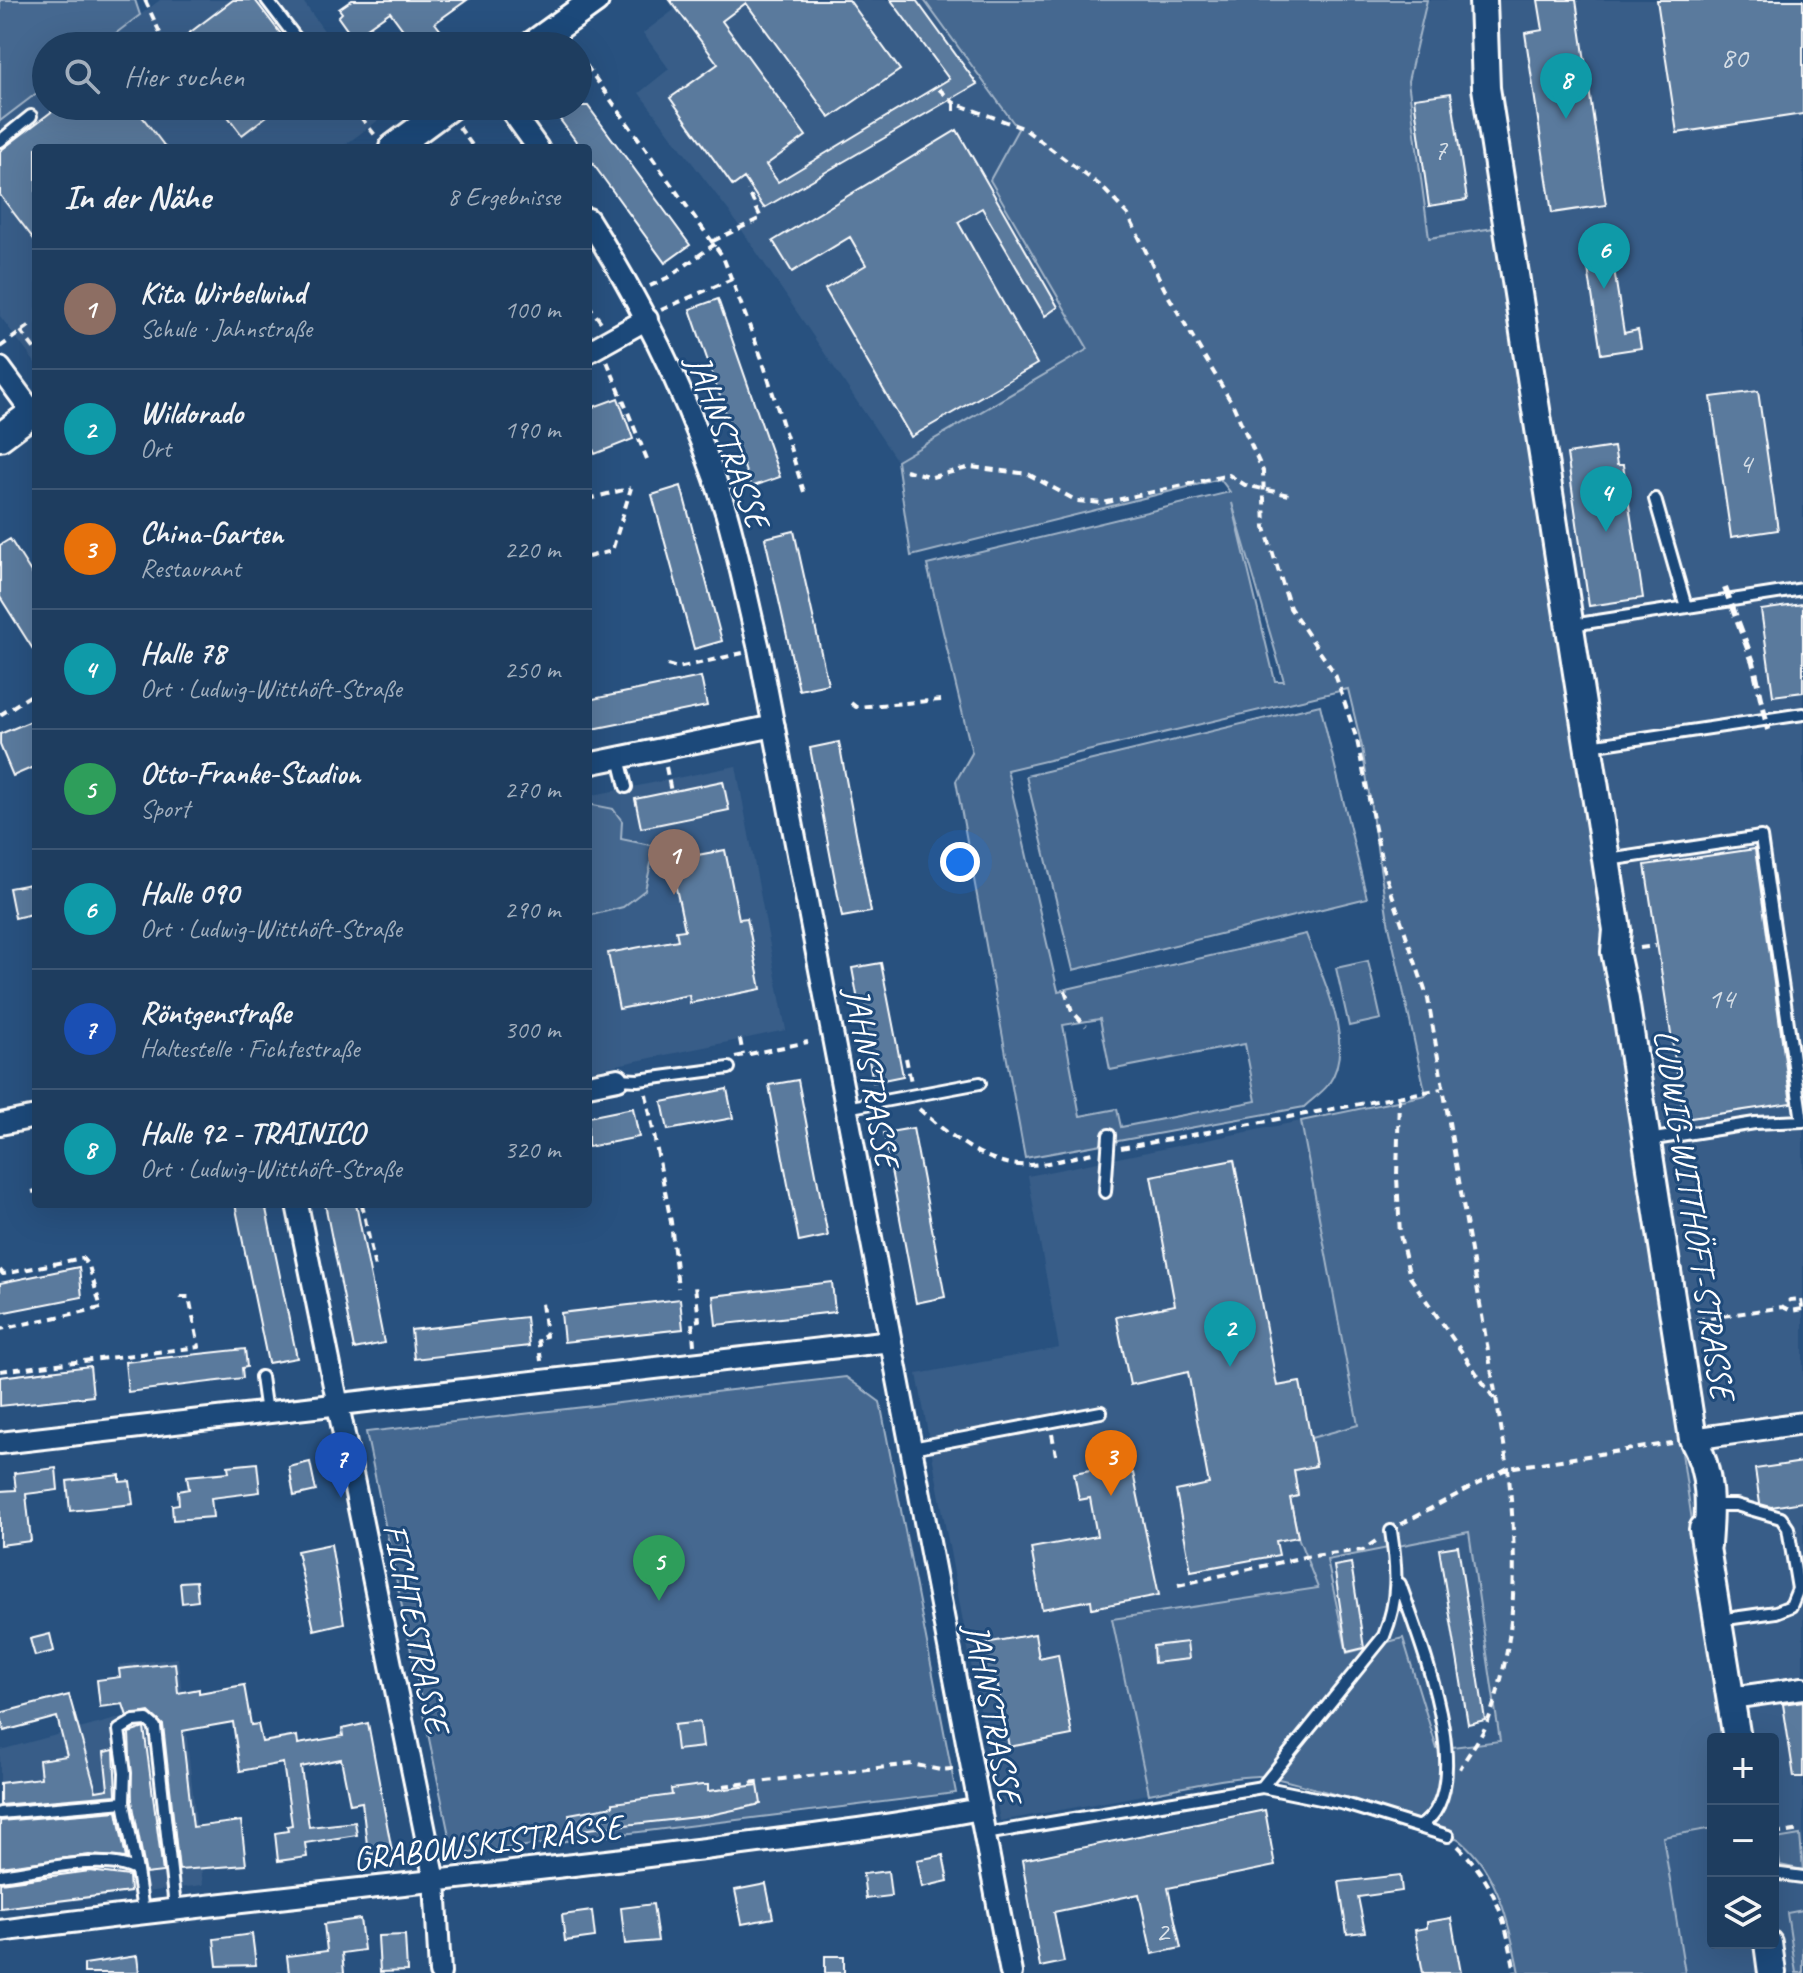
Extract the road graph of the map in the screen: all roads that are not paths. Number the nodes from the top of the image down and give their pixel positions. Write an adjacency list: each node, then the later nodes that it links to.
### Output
1 (267, 0): 4 (lane)
2 (595, 0): 5 (street)
3 (1483, 0): 22 (street, LUDWIG-WITTHÖFT-STRASSE)
4 (291, 32)
5 (550, 32)
6 (31, 116): 9 (lane)
7 (450, 120): 10 (street)
8 (518, 120): 11 (street)
9 (0, 141)
10 (385, 143)
11 (535, 144)
12 (592, 226): 13 (street, JAHNSTRASSE)
13 (647, 319): 14 (street); 24 (street, JAHNSTRASSE)
14 (595, 348)
15 (0, 368): 16 (street)
16 (32, 409)
17 (32, 415): 18 (street)
18 (0, 437)
19 (1655, 499): 21 (lane)
20 (1803, 589): 21 (lane)
21 (1686, 607): 22 (lane)
22 (1568, 626): 25 (street, LUDWIG-WITTHÖFT-STRASSE)
23 (1803, 714): 25 (lane)
24 (774, 726): 26 (street); 34 (street, JAHNSTRASSE)
25 (1588, 746): 29 (street, LUDWIG-WITTHÖFT-STRASSE)
26 (619, 758): 27 (street); 28 (lane)
27 (592, 763)
28 (626, 787)
29 (1606, 861): 36 (lane); 39 (street, LUDWIG-WITTHÖFT-STRASSE)
30 (729, 1068): 31 (lane)
31 (618, 1079): 33 (street)
32 (980, 1083): 34 (lane)
33 (592, 1084)
34 (846, 1108): 42 (street, JAHNSTRASSE)
35 (32, 1118): 37 (street)
36 (1802, 1121): 39 (lane)
37 (0, 1124)
38 (1109, 1135): 40 (lane)
39 (1646, 1140): 48 (street, LUDWIG-WITTHÖFT-STRASSE)
40 (1105, 1192)
41 (298, 1208): 44 (street, FICHTESTRASSE)
42 (891, 1341): 44 (street); 50 (street, JAHNSTRASSE)
43 (261, 1377): 46 (lane)
44 (337, 1405): 46 (street); 69 (street, FICHTESTRASSE)
45 (1101, 1412): 50 (lane)
46 (266, 1413): 49 (street)
47 (1803, 1423): 48 (street)
48 (1685, 1441): 51 (street, LUDWIG-WITTHÖFT-STRASSE)
49 (0, 1443)
50 (912, 1448): 60 (street, JAHNSTRASSE)
51 (1703, 1506): 54 (street, LUDWIG-WITTHÖFT-STRASSE); 54 (lane)
52 (1391, 1531): 53 (lane)
53 (1398, 1578): 58 (lane); 62 (lane)
54 (1719, 1620): 56 (street, LUDWIG-WITTHÖFT-STRASSE)
55 (1803, 1688): 56 (street)
56 (1731, 1698): 57 (street, LUDWIG-WITTHÖFT-STRASSE)
57 (1736, 1733)
58 (1262, 1787): 62 (lane); 63 (lane)
59 (124, 1802): 61 (lane); 65 (lane); 70 (lane)
60 (980, 1809): 63 (street, JAHNSTRASSE); 69 (street, GRABOWSKISTRASSE)
61 (0, 1813)
62 (1419, 1827): 64 (lane)
63 (985, 1834): 75 (street, JAHNSTRASSE)
64 (1448, 1836)
65 (137, 1871): 67 (lane); 71 (lane)
66 (1779, 1874): 68 (lane)
67 (0, 1875)
68 (1803, 1877)
69 (435, 1881): 70 (street, GRABOWSKISTRASSE); 74 (street, FICHTESTRASSE)
70 (175, 1907): 71 (street, GRABOWSKISTRASSE)
71 (143, 1911): 72 (street, GRABOWSKISTRASSE)
72 (0, 1931)
73 (1769, 1949): 76 (street)
74 (440, 1973)
75 (1011, 1973)
76 (1772, 1973)

